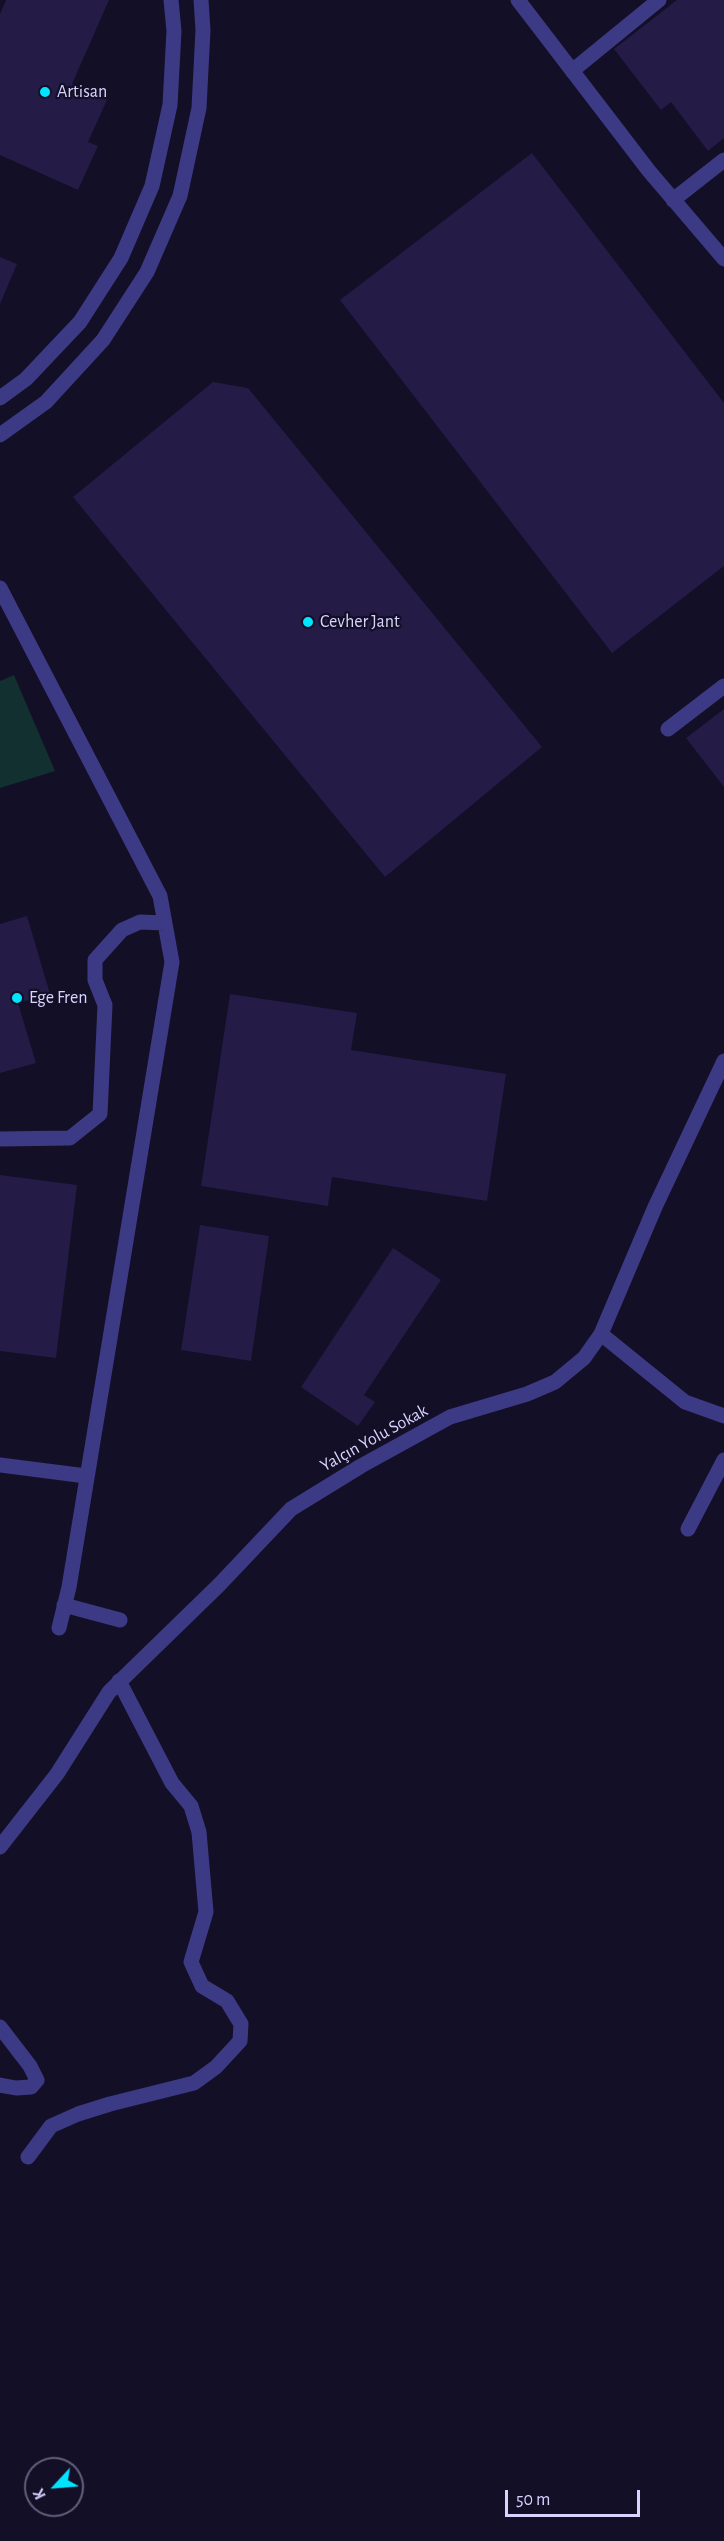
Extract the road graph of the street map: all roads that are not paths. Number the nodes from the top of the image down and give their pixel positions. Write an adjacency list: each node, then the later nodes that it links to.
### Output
1 (171, 0): 9 (street)
2 (201, 0): 10 (street)
3 (518, 0): 5 (street)
4 (659, 0): 5 (street)
5 (572, 70): 7 (street)
6 (724, 160): 7 (street)
7 (673, 200): 8 (street)
8 (724, 259)
9 (0, 398)
10 (0, 435)
11 (0, 588): 14 (street)
12 (724, 686): 13 (street)
13 (668, 729)
14 (165, 923): 16 (street); 21 (street)
15 (724, 1061): 17 (street, Yalçın Yolu Sokak)
16 (0, 1139)
17 (601, 1334): 18 (street); 26 (street, Yalçın Yolu Sokak)
18 (724, 1416)
19 (724, 1460): 22 (street)
20 (0, 1465): 21 (street)
21 (86, 1476): 23 (street)
22 (688, 1528)
23 (64, 1605): 24 (street); 25 (street)
24 (120, 1620)
25 (59, 1628)
26 (119, 1681): 27 (street, Yalçın Yolu Sokak); 30 (street)
27 (0, 1847)
28 (0, 2027): 29 (street)
29 (0, 2085)
30 (28, 2157)

